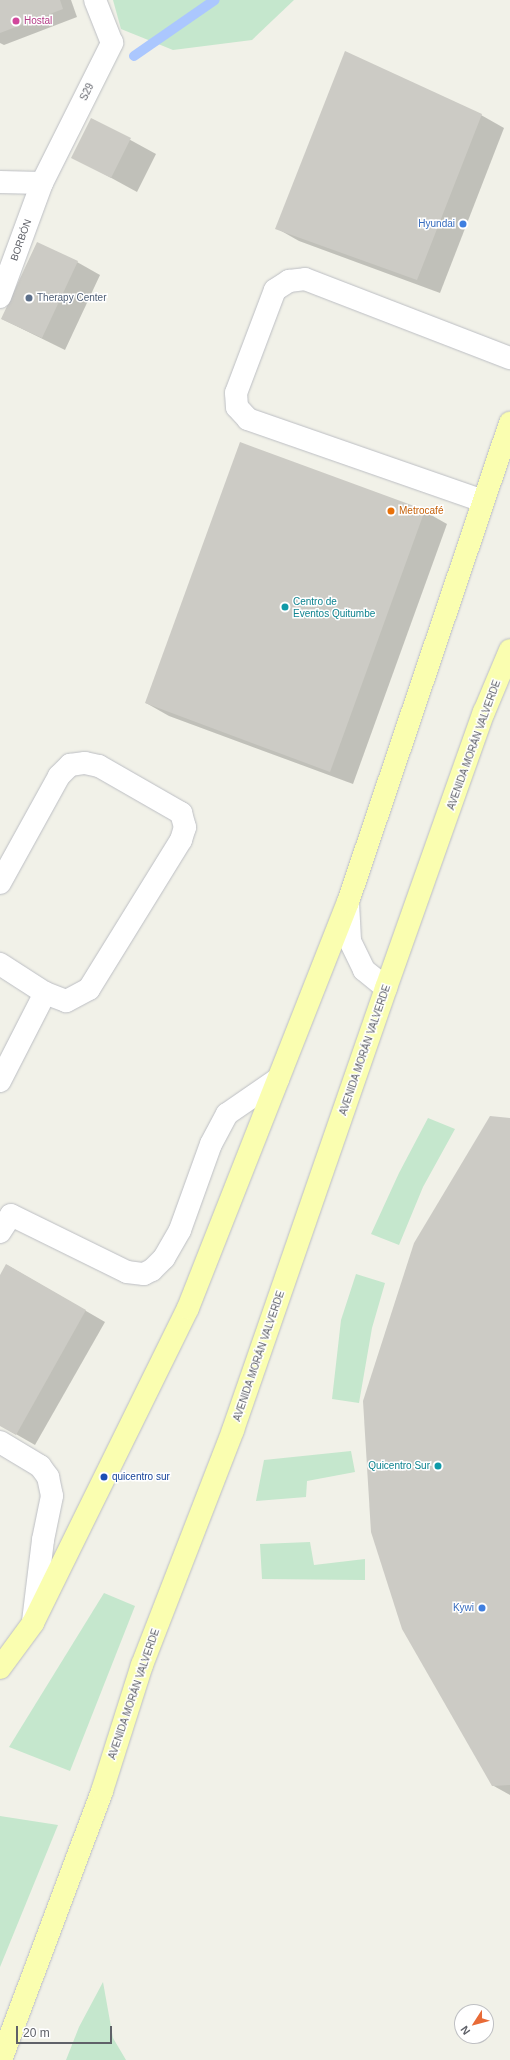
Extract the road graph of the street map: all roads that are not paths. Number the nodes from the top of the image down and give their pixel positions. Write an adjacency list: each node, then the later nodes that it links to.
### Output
1 (95, 0): 3 (street, S29)
2 (0, 182): 3 (street)
3 (42, 183): 4 (street, BORBÓN)
4 (0, 297)
5 (510, 358): 7 (street)
6 (510, 423): 7 (main road)
7 (483, 501): 10 (main road)
8 (510, 650): 12 (main road, AVENIDA MORÁN VALVERDE)
9 (0, 883): 13 (street)
10 (348, 902): 12 (street); 14 (main road)
11 (0, 964): 13 (street)
12 (386, 988): 20 (main road, AVENIDA MORÁN VALVERDE)
13 (45, 993): 15 (street)
14 (278, 1079): 16 (street); 18 (main road)
15 (0, 1081)
16 (4, 1219)
17 (0, 1442): 18 (street)
18 (33, 1623): 19 (main road)
19 (0, 1668)
20 (2, 2059)

